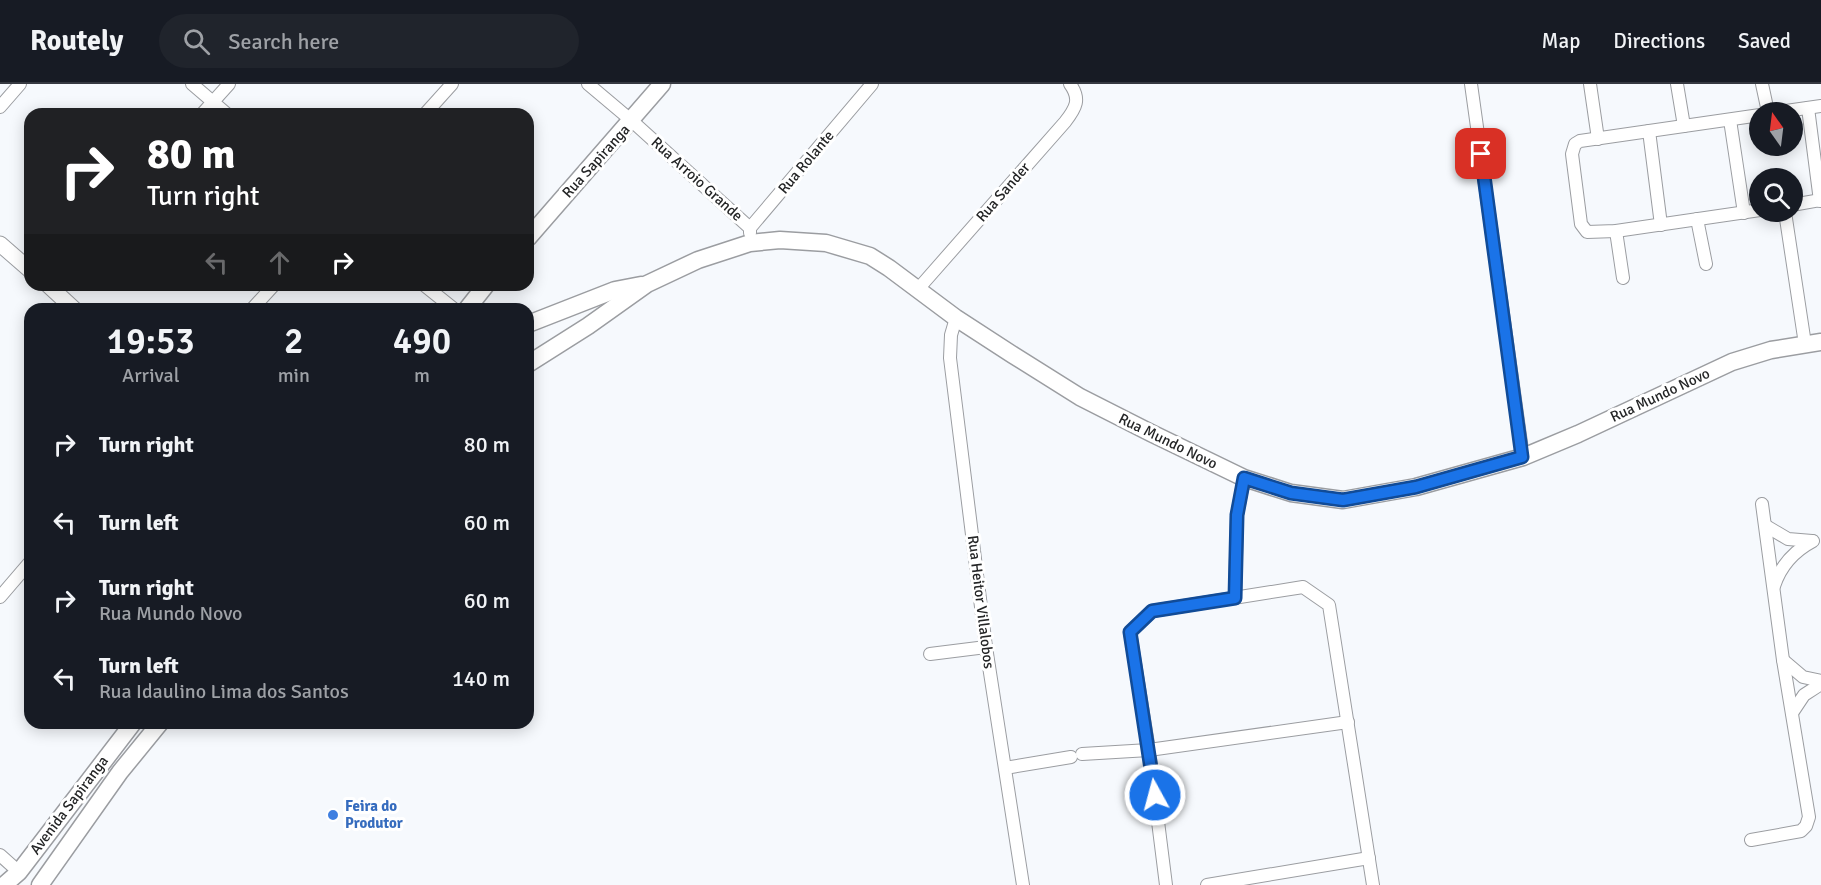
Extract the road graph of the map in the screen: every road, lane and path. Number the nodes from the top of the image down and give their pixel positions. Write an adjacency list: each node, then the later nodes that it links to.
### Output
1 (20, 84): 16 (street)
2 (192, 84): 13 (street)
3 (229, 84): 13 (street)
4 (452, 84): 19 (street)
5 (588, 84): 24 (street, Rua Arroio Grande)
6 (662, 84): 24 (main road, Rua Sapiranga)
7 (872, 84): 37 (street, Rua Rolante)
8 (1471, 84): 56 (street)
9 (1590, 84): 27 (street)
10 (1677, 84): 25 (street)
11 (1762, 84): 14 (street)
12 (1073, 88): 43 (street, Rua Sander)
13 (213, 102): 17 (street); 18 (street)
14 (1766, 102)
15 (1821, 106): 20 (street)
16 (0, 107)
17 (208, 108)
18 (220, 108)
19 (430, 108)
20 (1808, 108): 21 (street); 28 (street)
21 (1803, 109)
22 (1749, 117): 23 (street)
23 (1730, 120): 25 (street); 31 (street)
24 (632, 121): 35 (main road, Rua Sapiranga); 37 (street, Rua Arroio Grande)
25 (1684, 126): 26 (street)
26 (1649, 131): 27 (street); 34 (street)
27 (1598, 139): 36 (street)
28 (1820, 200): 29 (street)
29 (1803, 203)
30 (1749, 212): 31 (street)
31 (1744, 213): 32 (street)
32 (1697, 219): 34 (street); 39 (street)
33 (1787, 222): 54 (street)
34 (1661, 225): 36 (street)
35 (534, 231)
36 (1616, 231): 41 (street)
37 (750, 236): 42 (main road, Rua Mundo Novo); 43 (main road, Rua Mundo Novo)
38 (0, 244): 40 (street)
39 (1706, 264)
40 (24, 265)
41 (1623, 278)
42 (647, 284): 53 (main road, Rua Mundo Novo); 55 (main road, Rua Mundo Novo)
43 (919, 288): 52 (main road, Rua Mundo Novo)
44 (55, 291): 48 (street)
45 (268, 291): 49 (street)
46 (432, 291): 50 (street)
47 (481, 291): 51 (main road)
48 (68, 303)
49 (258, 303)
50 (446, 303)
51 (472, 303)
52 (956, 318): 57 (main road, Rua Mundo Novo); 65 (street, Rua Heitor Villalobos)
53 (534, 322)
54 (1813, 343): 56 (main road, Rua Mundo Novo)
55 (534, 359)
56 (1522, 457): 57 (main road, Rua Mundo Novo)
57 (1244, 478): 64 (street)
58 (1762, 504): 59 (street)
59 (1766, 526): 60 (street); 62 (street)
60 (1817, 540): 62 (street)
61 (24, 569): 63 (street)
62 (1773, 586): 67 (street)
63 (0, 597)
64 (1235, 598): 70 (street); 73 (street)
65 (986, 647): 66 (street); 74 (street, Rua Heitor Villalobos)
66 (930, 654)
67 (1783, 660): 68 (street); 69 (street)
68 (1821, 683): 69 (street)
69 (1792, 713): 75 (street)
70 (1348, 722): 73 (street); 78 (street)
71 (128, 729): 79 (main road, Avenida Sapiranga)
72 (155, 729): 81 (main road, Avenida Sapiranga)
73 (1149, 750): 74 (street); 83 (street)
74 (1005, 768): 82 (street, Rua Heitor Villalobos)
75 (1815, 811): 76 (street)
76 (1751, 840)
77 (0, 855): 79 (street)
78 (1369, 858): 84 (street); 85 (street)
79 (19, 872): 80 (main road, Avenida Sapiranga)
80 (4, 885)
81 (40, 885)
82 (1023, 885)
83 (1166, 885)
84 (1207, 885)
85 (1373, 885)

